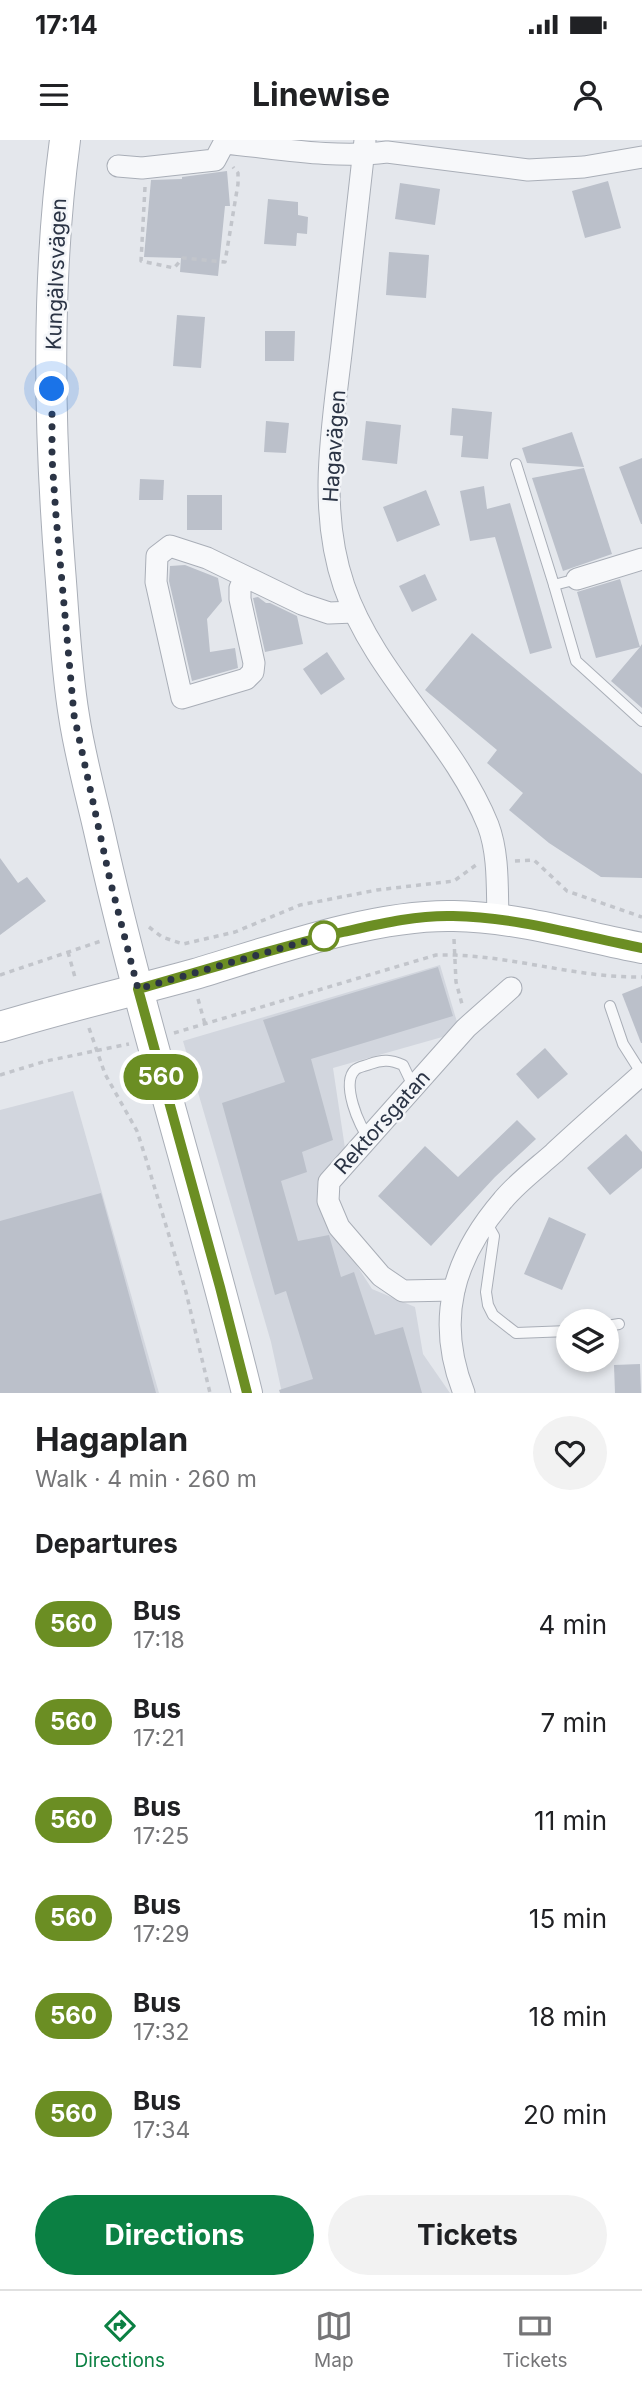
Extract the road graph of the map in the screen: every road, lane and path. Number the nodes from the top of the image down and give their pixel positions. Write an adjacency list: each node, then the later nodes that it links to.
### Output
1 (65, 140): 21 (main road, Kungälvsvägen)
2 (364, 148): 3 (street); 4 (street); 12 (street, Hagavägen)
3 (220, 151): 6 (street); 6 (path)
4 (642, 156)
5 (118, 166): 6 (street)
6 (142, 168)
7 (516, 464): 11 (lane)
8 (642, 559): 10 (street)
9 (245, 577): 9 (street); 12 (street)
10 (577, 579): 11 (lane)
11 (554, 585): 13 (lane)
12 (354, 612): 16 (street, Hagavägen)
13 (642, 721)
14 (454, 881): 15 (path)
15 (454, 916): 16 (main road); 18 (path); 21 (main road)
16 (498, 919): 17 (main road)
17 (642, 948)
18 (455, 955): 19 (path); 24 (path); 25 (path)
19 (642, 977)
20 (511, 988): 24 (street, Rektorsgatan)
21 (138, 989): 23 (main road); 25 (main road, Kungälvsvägen)
22 (610, 1006): 27 (lane)
23 (0, 1027)
24 (466, 1028): 29 (street, Rektorsgatan)
25 (151, 1039): 26 (path); 35 (main road, Kungälvsvägen)
26 (95, 1052): 28 (path); 34 (path)
27 (642, 1074): 31 (street)
28 (0, 1075)
29 (413, 1086): 30 (street, Rektorsgatan); 30 (lane)
30 (369, 1138): 32 (street, Rektorsgatan)
31 (486, 1222): 32 (street); 33 (lane)
32 (454, 1290): 36 (street)
33 (556, 1331)
34 (210, 1393)
35 (247, 1393)
36 (464, 1393)

